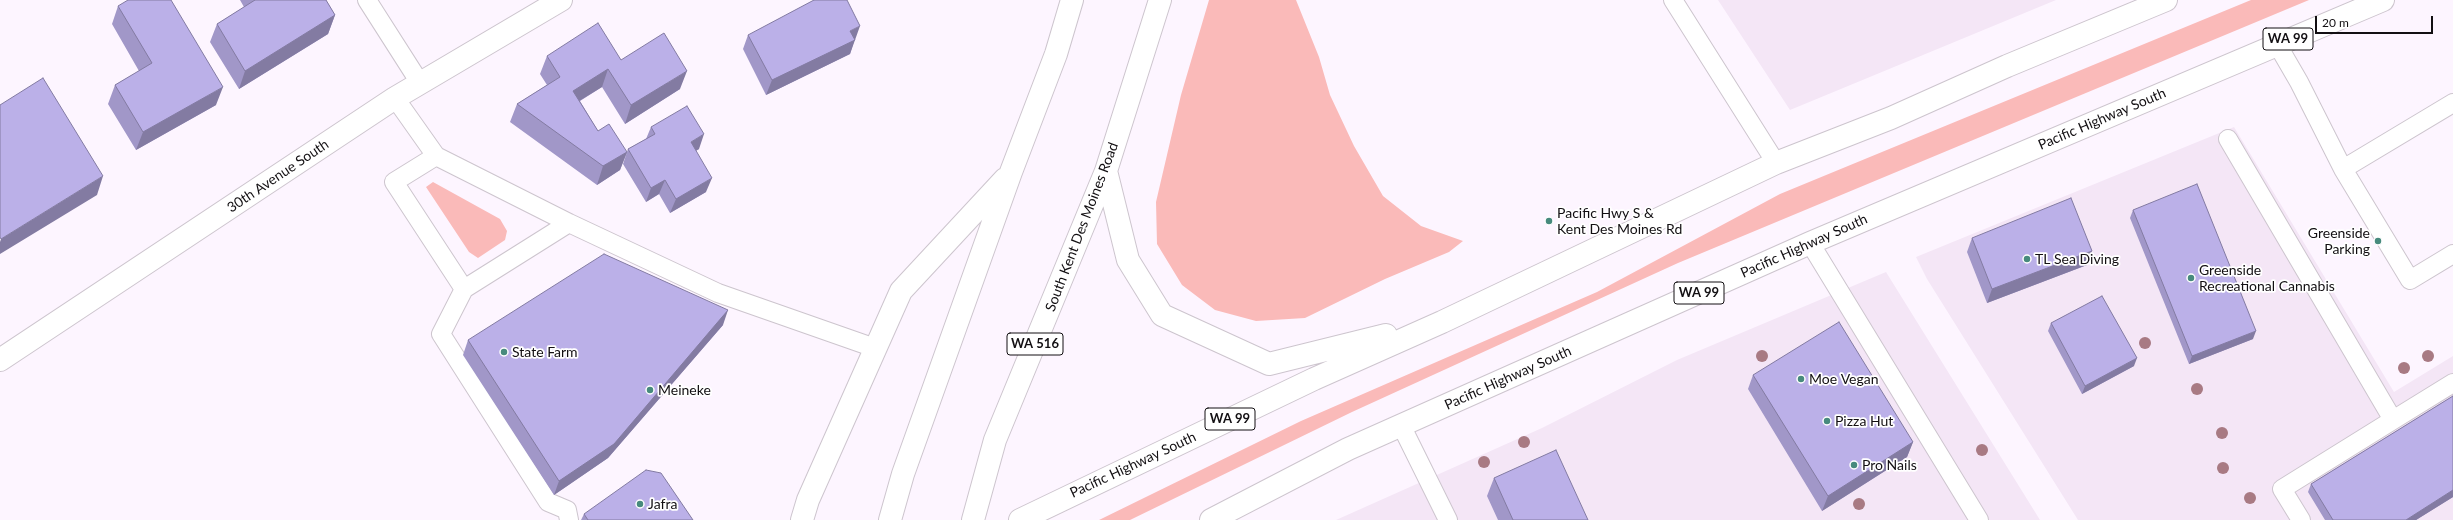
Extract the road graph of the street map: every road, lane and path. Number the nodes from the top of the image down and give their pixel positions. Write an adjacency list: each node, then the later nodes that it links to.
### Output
1 (366, 0): 9 (lane)
2 (561, 0): 9 (main road, 30th Avenue South)
3 (1072, 0): 17 (main road)
4 (1160, 0): 16 (main road, South Kent Des Moines Road / WA 516)
5 (1673, 0): 14 (lane)
6 (2166, 0): 14 (main road, Pacific Highway South / WA 99)
7 (2383, 0): 8 (main road, Pacific Highway South / WA 99)
8 (2277, 44): 15 (lane); 19 (main road, Pacific Highway South / WA 99)
9 (420, 83): 10 (main road, 30th Avenue South)
10 (395, 98): 13 (lane); 24 (main road, 30th Avenue South)
11 (2453, 103): 15 (lane)
12 (2228, 138): 26 (lane)
13 (436, 156): 18 (lane); 21 (lane)
14 (1776, 163): 22 (main road, Pacific Highway South / WA 99)
15 (2343, 169): 20 (lane)
16 (1106, 171): 22 (main road); 31 (main road, South Kent Des Moines Road / WA 516)
17 (1011, 172): 23 (main road); 30 (main road)
18 (569, 223): 21 (lane); 23 (lane)
19 (1810, 243): 27 (main road, Pacific Highway South / WA 99); 35 (lane)
20 (2453, 254)
21 (464, 289): 28 (lane)
22 (1442, 322): 32 (main road, Pacific Highway South / WA 99)
23 (875, 348): 29 (main road)
24 (0, 360)
25 (2453, 383): 26 (lane)
26 (2393, 420): 36 (lane)
27 (1401, 425): 33 (main road, Pacific Highway South / WA 99); 34 (lane)
28 (569, 520)
29 (802, 520)
30 (890, 520)
31 (973, 520)
32 (1020, 520)
33 (1211, 520)
34 (1448, 520)
35 (1979, 520)
36 (2301, 520)

